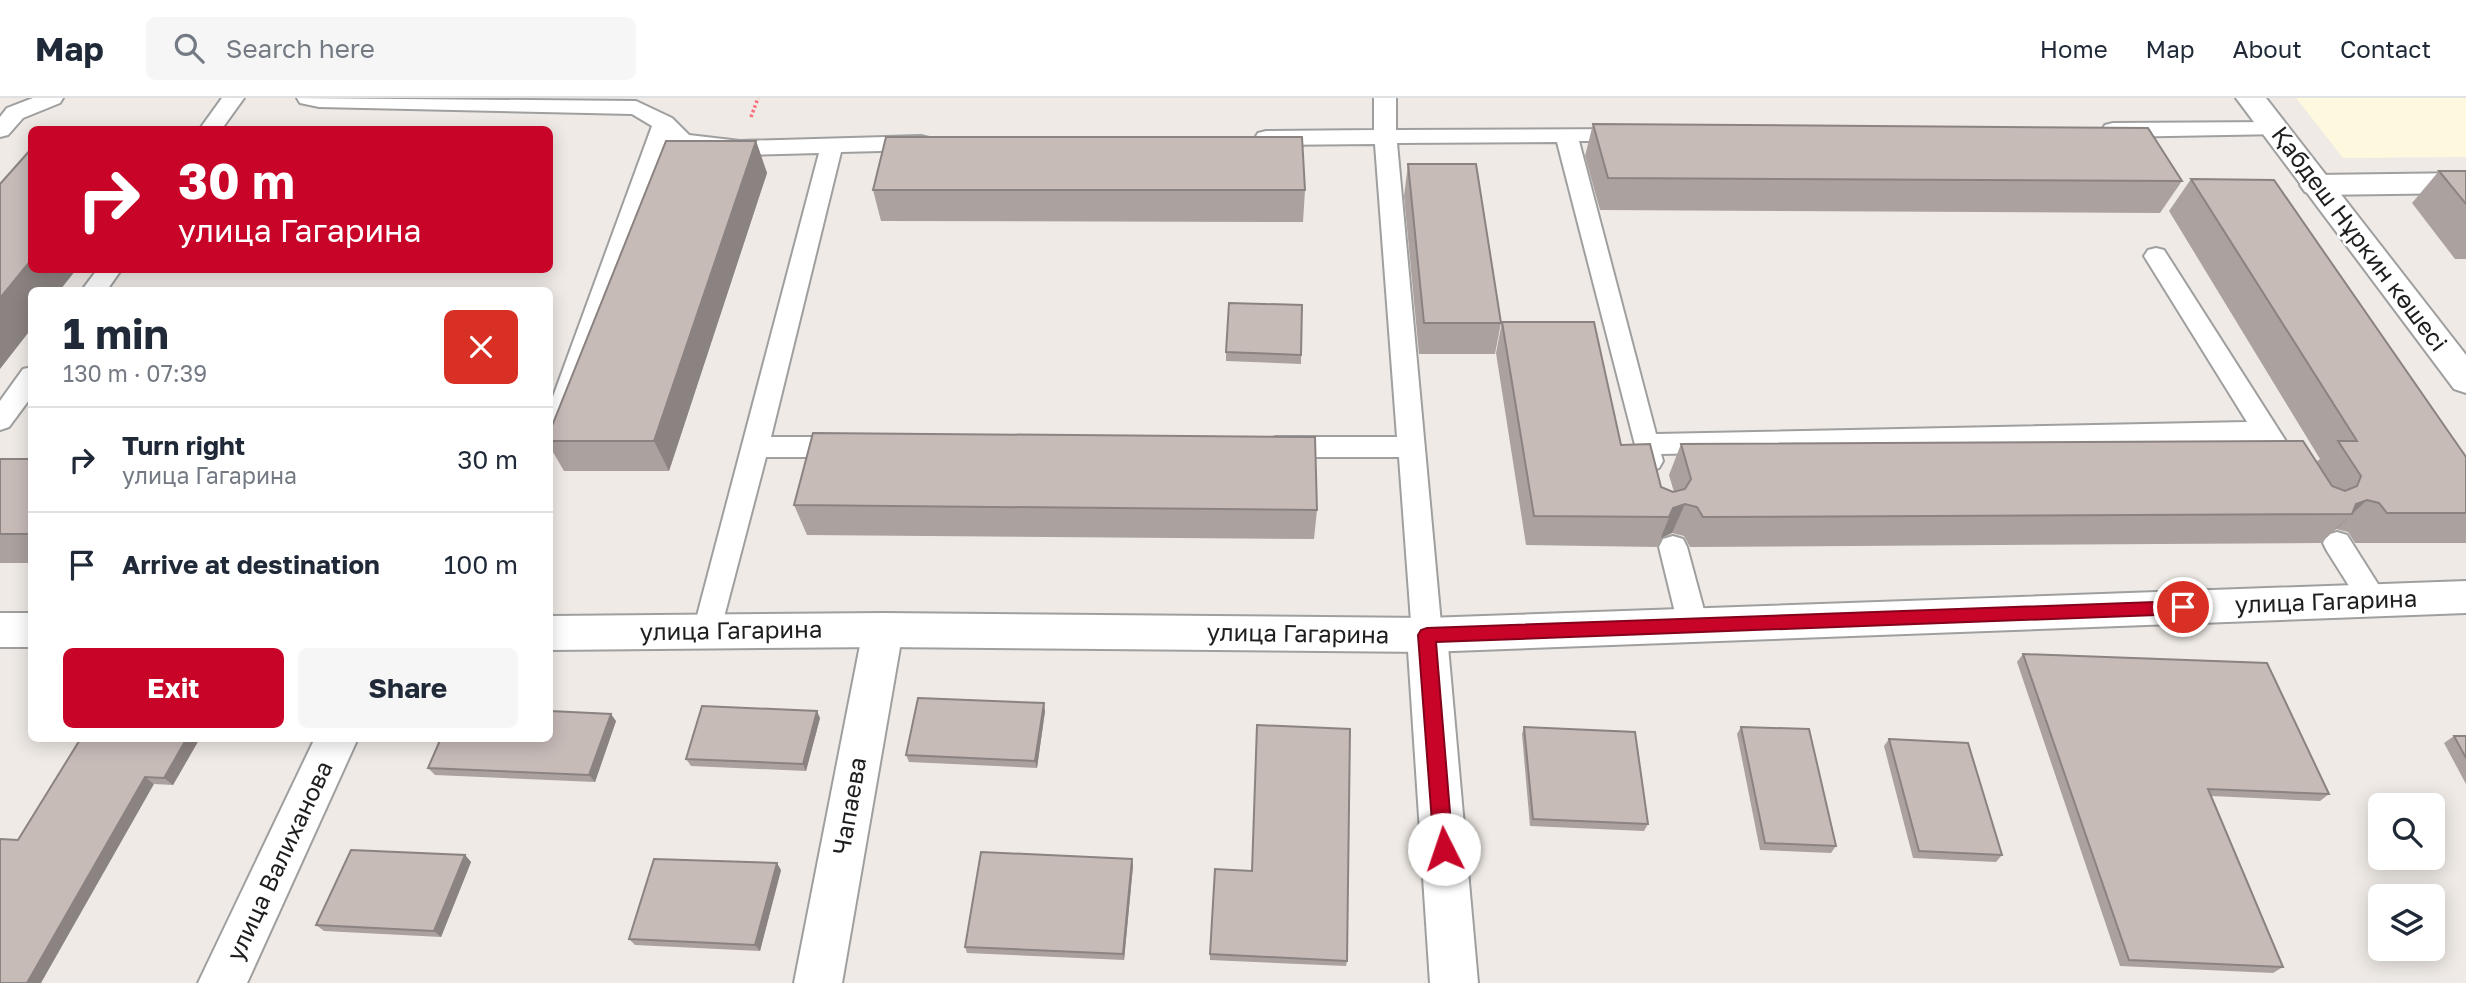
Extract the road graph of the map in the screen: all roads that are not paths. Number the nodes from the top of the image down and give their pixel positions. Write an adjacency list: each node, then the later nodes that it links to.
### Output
1 (51, 98): 6 (lane)
2 (233, 98): 8 (lane)
3 (308, 98): 7 (lane)
4 (1385, 98): 14 (lane)
5 (2251, 98): 9 (street, Қабдеш Нұркин көшесі)
6 (7, 113): 10 (lane)
7 (664, 122): 17 (lane); 25 (lane)
8 (213, 126)
9 (2275, 129): 11 (lane); 19 (street, Қабдеш Нұркин көшесі)
10 (0, 130)
11 (2094, 131)
12 (1649, 134): 13 (lane)
13 (1566, 135): 14 (lane); 26 (lane)
14 (1385, 137): 15 (lane); 30 (lane)
15 (1247, 139)
16 (943, 143): 17 (lane)
17 (832, 145): 27 (lane)
18 (2466, 183): 19 (street)
19 (2316, 185): 21 (street, Қабдеш Нұркин көшесі)
20 (2156, 256): 24 (lane)
21 (2466, 380)
22 (28, 382): 23 (lane)
23 (0, 420)
24 (2267, 431): 26 (lane); 31 (lane)
25 (553, 432)
26 (1646, 444): 32 (lane)
27 (755, 447): 28 (lane); 41 (lane)
28 (867, 447)
29 (1258, 447): 30 (lane)
30 (1411, 447): 43 (lane)
31 (2287, 464)
32 (1656, 482)
33 (2337, 543): 36 (lane)
34 (1672, 547): 37 (lane)
35 (2466, 597): 36 (street, улица Гагарина)
36 (2373, 600): 37 (street, улица Гагарина)
37 (1693, 625): 43 (street, улица Гагарина)
38 (0, 630): 39 (street)
39 (28, 630)
40 (883, 630): 41 (street, улица Гагарина); 43 (street, улица Гагарина); 46 (street, Чапаева)
41 (708, 631): 42 (street, улица Гагарина)
42 (553, 633)
43 (1427, 635): 47 (street)
44 (335, 742): 45 (street, улица Валиханова)
45 (222, 983)
46 (818, 983)
47 (1454, 983)

